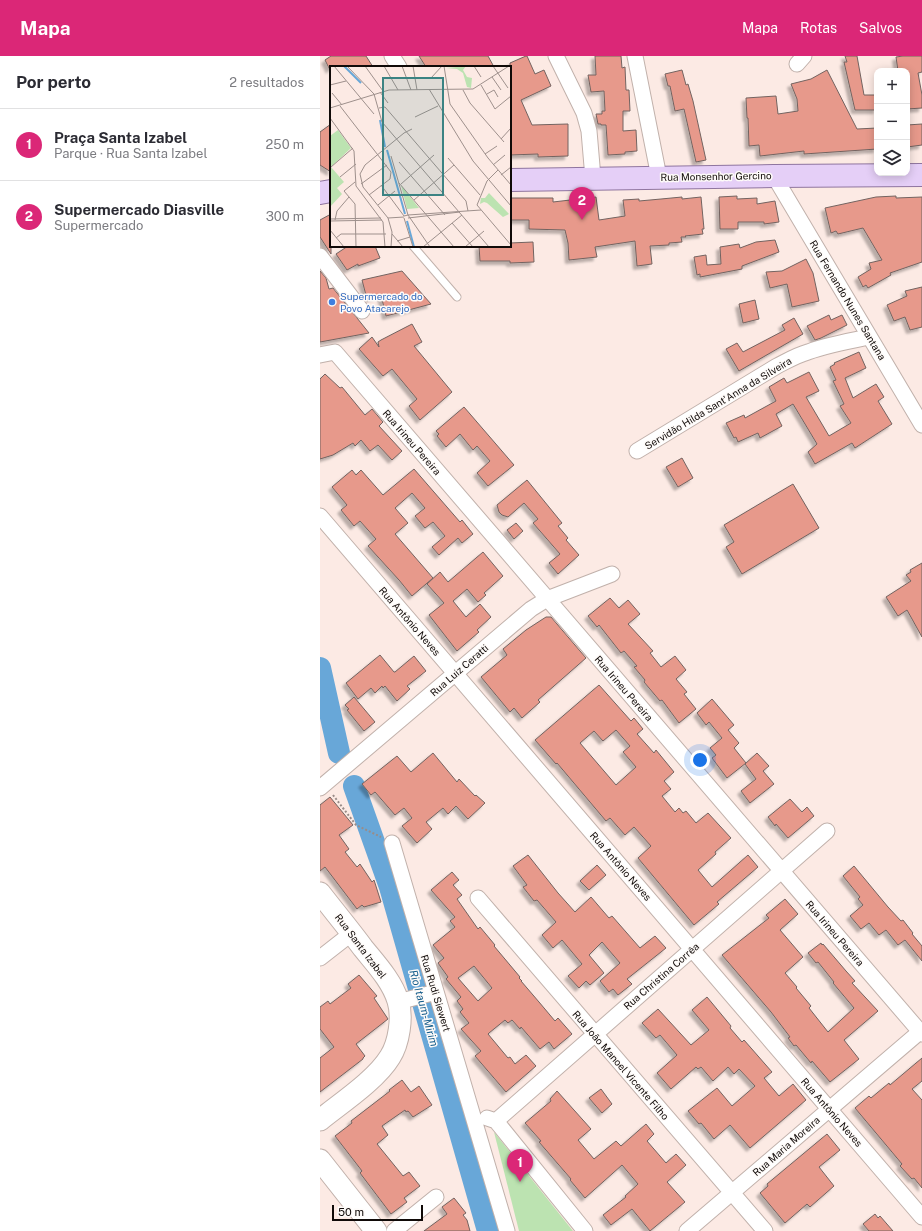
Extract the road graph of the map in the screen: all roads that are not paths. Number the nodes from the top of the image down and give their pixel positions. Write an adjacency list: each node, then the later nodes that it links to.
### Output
1 (392, 56): 4 (street)
2 (556, 56): 8 (street)
3 (635, 56): 7 (street)
4 (397, 66)
5 (922, 175): 6 (main road, Rua Monsenhor Gercino)
6 (774, 176): 7 (main road, Rua Monsenhor Gercino); 14 (street, Rua Fernando Nunes Santana)
7 (660, 177): 8 (main road, Rua Monsenhor Gercino)
8 (593, 178): 9 (main road, Rua Monsenhor Gercino)
9 (511, 180)
10 (414, 247): 12 (lane)
11 (320, 256): 13 (street)
12 (457, 297)
13 (362, 310)
14 (869, 337): 16 (street, Rua Fernando Nunes Santana); 17 (street, Servidão Hilda Sant'Anna da Silveira)
15 (320, 355): 20 (street, Rua Irineu Pereira)
16 (922, 425)
17 (637, 451)
18 (320, 516): 21 (street, Rua Antônio Neves)
19 (612, 574): 20 (street, Rua Luiz Ceratti)
20 (547, 599): 21 (street, Rua Luiz Ceratti); 25 (street, Rua Irineu Pereira)
21 (455, 674): 22 (street, Rua Luiz Ceratti); 29 (street, Rua Antônio Neves)
22 (322, 786)
23 (827, 831): 25 (street, Rua Christina Corrêa)
24 (392, 843): 31 (street, Rua Rudi Siewert)
25 (782, 871): 29 (street, Rua Christina Corrêa); 33 (street, Rua Irineu Pereira)
26 (320, 893): 28 (street, Rua Santa Izabel)
27 (478, 898): 34 (street, Rua João Manoel Vicente Filho)
28 (352, 933): 30 (street); 32 (street, Rua Santa Izabel)
29 (692, 949): 34 (street, Rua Christina Corrêa); 35 (street, Rua Antônio Neves)
30 (320, 958)
31 (436, 992): 32 (street); 36 (street, Rua Rudi Siewert)
32 (398, 1002): 37 (street)
33 (921, 1032): 35 (street, Rua Maria Moreira)
34 (595, 1034): 38 (street, Rua Christina Corrêa); 40 (street, Rua João Manoel Vicente Filho)
35 (830, 1109): 40 (street, Rua Maria Moreira); 42 (street, Rua Antônio Neves)
36 (472, 1113): 38 (street); 45 (street, Rua Rudi Siewert)
37 (320, 1120)
38 (496, 1121): 46 (street)
39 (320, 1160): 43 (street)
40 (732, 1193): 47 (street, Rua Maria Moreira); 48 (street, Rua João Manoel Vicente Filho)
41 (436, 1197): 44 (street)
42 (922, 1217)
43 (376, 1231)
44 (394, 1231)
45 (507, 1231)
46 (585, 1231)
47 (687, 1231)
48 (765, 1231)

